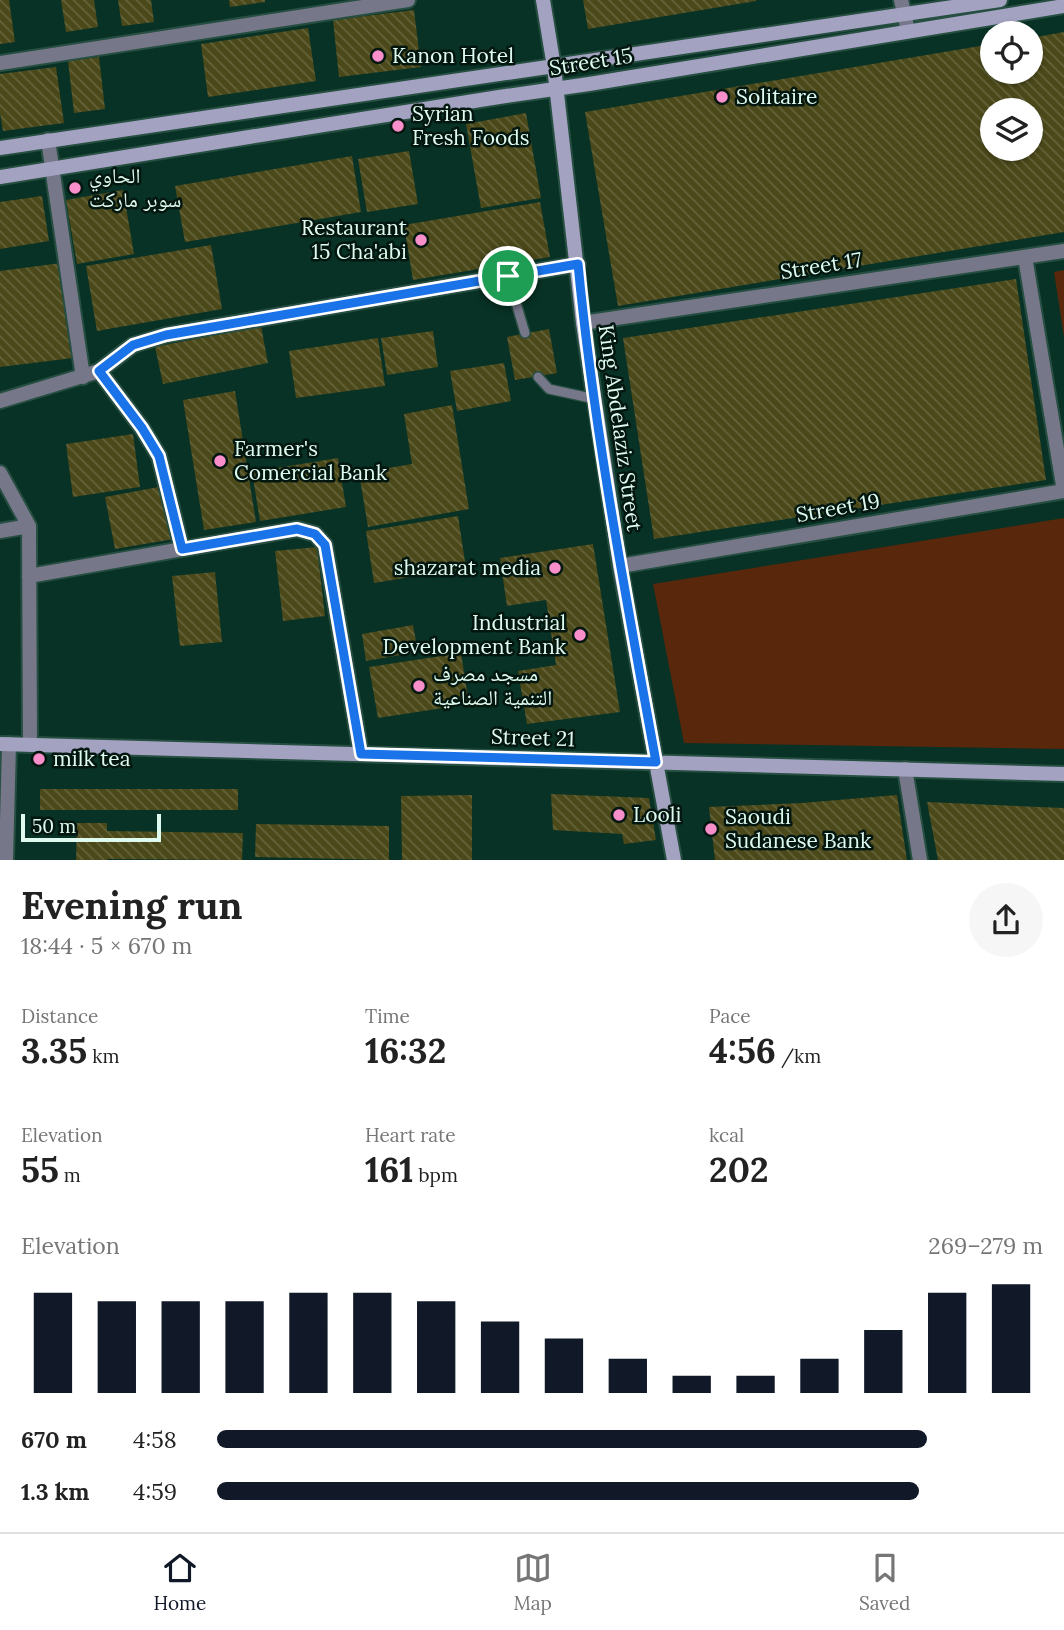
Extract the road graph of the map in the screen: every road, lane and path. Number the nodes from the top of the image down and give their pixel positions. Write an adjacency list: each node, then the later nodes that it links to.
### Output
1 (408, 0): 7 (street)
2 (543, 0): 8 (street, King Abdelaziz Street)
3 (1000, 0): 5 (street, Street 15)
4 (1064, 6): 6 (street, Street 15)
5 (902, 7): 6 (street); 8 (street, Street 15)
6 (908, 31): 9 (street, Street 15)
7 (0, 63)
8 (554, 66): 9 (street, King Abdelaziz Street); 10 (street, Street 15)
9 (557, 89): 12 (street, Street 15); 16 (street, King Abdelaziz Street)
10 (48, 140): 11 (street, Street 15); 12 (street)
11 (0, 148)
12 (52, 170): 13 (street, Street 15); 21 (street)
13 (0, 177)
14 (1064, 251): 15 (street, Street 17)
15 (1025, 257): 18 (street, Street 17); 26 (street)
16 (578, 264): 17 (street); 18 (street, King Abdelaziz Street)
17 (508, 276): 19 (lane); 20 (street)
18 (583, 323): 23 (street, King Abdelaziz Street)
19 (525, 334)
20 (99, 371): 21 (street); 29 (street)
21 (83, 377): 24 (street)
22 (538, 377): 23 (lane)
23 (595, 399): 30 (street, King Abdelaziz Street)
24 (0, 401)
25 (0, 473): 27 (street)
26 (1064, 491): 30 (street, Street 19)
27 (29, 526): 28 (street); 31 (street)
28 (0, 531)
29 (182, 549): 31 (street); 34 (street)
30 (620, 566): 35 (street, King Abdelaziz Street)
31 (29, 576): 33 (street)
32 (4, 744): 33 (street, Street 21); 38 (street)
33 (30, 745): 34 (street, Street 21)
34 (361, 754): 35 (street, Street 21)
35 (656, 762): 36 (street, Street 21); 39 (street, King Abdelaziz Street)
36 (905, 769): 37 (street, Street 21); 40 (street)
37 (1064, 774)
38 (6, 860)
39 (674, 860)
40 (920, 860)

